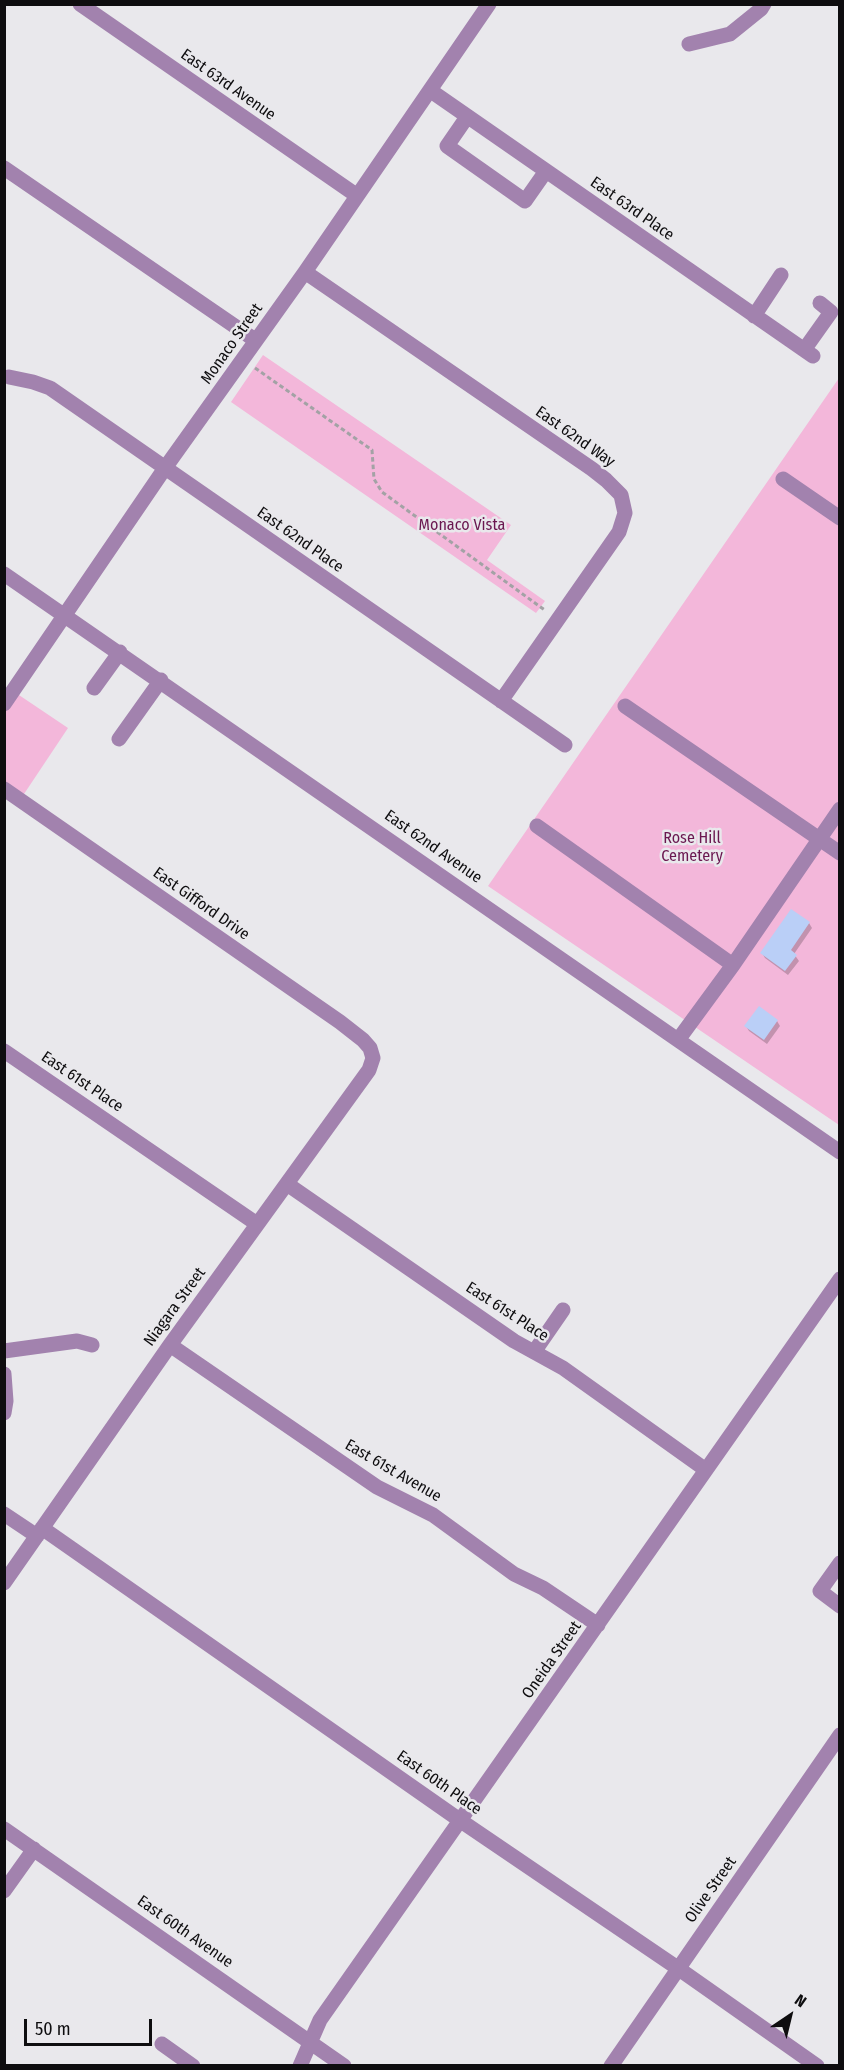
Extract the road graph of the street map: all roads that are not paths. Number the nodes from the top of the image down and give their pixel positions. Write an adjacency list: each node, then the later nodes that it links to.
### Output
1 (80, 4): 9 (street, East 63rd Avenue)
2 (489, 4): 5 (street, Monaco Street)
3 (764, 4): 4 (street)
4 (689, 44)
5 (431, 92): 6 (street, East 63rd Place); 9 (street, Monaco Street)
6 (467, 117): 8 (street, East 63rd Place); 8 (street)
7 (4, 168): 14 (street)
8 (546, 171): 13 (street, East 63rd Place)
9 (356, 195): 10 (street, Monaco Street)
10 (304, 272): 14 (street, Monaco Street); 24 (street, East 62nd Way)
11 (781, 275): 13 (street)
12 (820, 303): 13 (street, East 63rd Place)
13 (754, 316)
14 (255, 340): 16 (street, Monaco Street)
15 (9, 377): 16 (street, East 62nd Place)
16 (165, 468): 20 (street, Monaco Street); 24 (street, East 62nd Place)
17 (783, 479): 18 (street)
18 (840, 518)
19 (4, 574): 20 (street, East 62nd Avenue)
20 (64, 614): 21 (street, East 62nd Avenue); 25 (street, Monaco Street)
21 (120, 652): 22 (street, East 62nd Avenue); 23 (street)
22 (161, 680): 27 (street); 35 (street, East 62nd Avenue)
23 (94, 688)
24 (501, 701): 28 (street, East 62nd Place)
25 (4, 704)
26 (625, 706): 32 (street)
27 (119, 739)
28 (565, 745)
29 (4, 789): 37 (street, East Gifford Drive)
30 (840, 809): 32 (street)
31 (537, 826): 34 (street)
32 (819, 839): 33 (street); 34 (street)
33 (840, 853)
34 (733, 965): 35 (street)
35 (678, 1040): 38 (street, East 62nd Avenue)
36 (4, 1051): 40 (street, East 61st Place)
37 (372, 1053): 39 (street, Niagara Street)
38 (840, 1152)
39 (287, 1184): 40 (street, Niagara Street); 46 (street, East 61st Place)
40 (258, 1224): 44 (street, Niagara Street)
41 (840, 1279): 49 (street, Oneida Street)
42 (563, 1310): 46 (street)
43 (92, 1345): 45 (street)
44 (170, 1345): 51 (street, Niagara Street); 55 (street, East 61st Avenue)
45 (4, 1351)
46 (534, 1352): 49 (street, East 61st Place)
47 (4, 1374): 48 (street)
48 (4, 1413)
49 (706, 1470): 55 (street, Oneida Street)
50 (4, 1514): 51 (street, East 60th Place)
51 (39, 1532): 53 (street, Niagara Street); 57 (street, East 60th Place)
52 (840, 1563): 54 (street)
53 (4, 1583)
54 (840, 1606)
55 (598, 1625): 57 (street, Oneida Street)
56 (840, 1736): 61 (street, Olive Street)
57 (461, 1821): 61 (street, East 60th Place); 62 (street, Oneida Street)
58 (4, 1829): 59 (street, East 60th Avenue)
59 (34, 1849): 60 (street); 62 (street, East 60th Avenue)
60 (4, 1891)
61 (679, 1969): 67 (street, Olive Street); 68 (street, East 60th Place)
62 (311, 2042): 65 (street, Oneida Street); 66 (street, East 60th Avenue)
63 (162, 2044): 64 (street)
64 (193, 2066)
65 (300, 2066)
66 (344, 2066)
67 (611, 2066)
68 (817, 2066)

